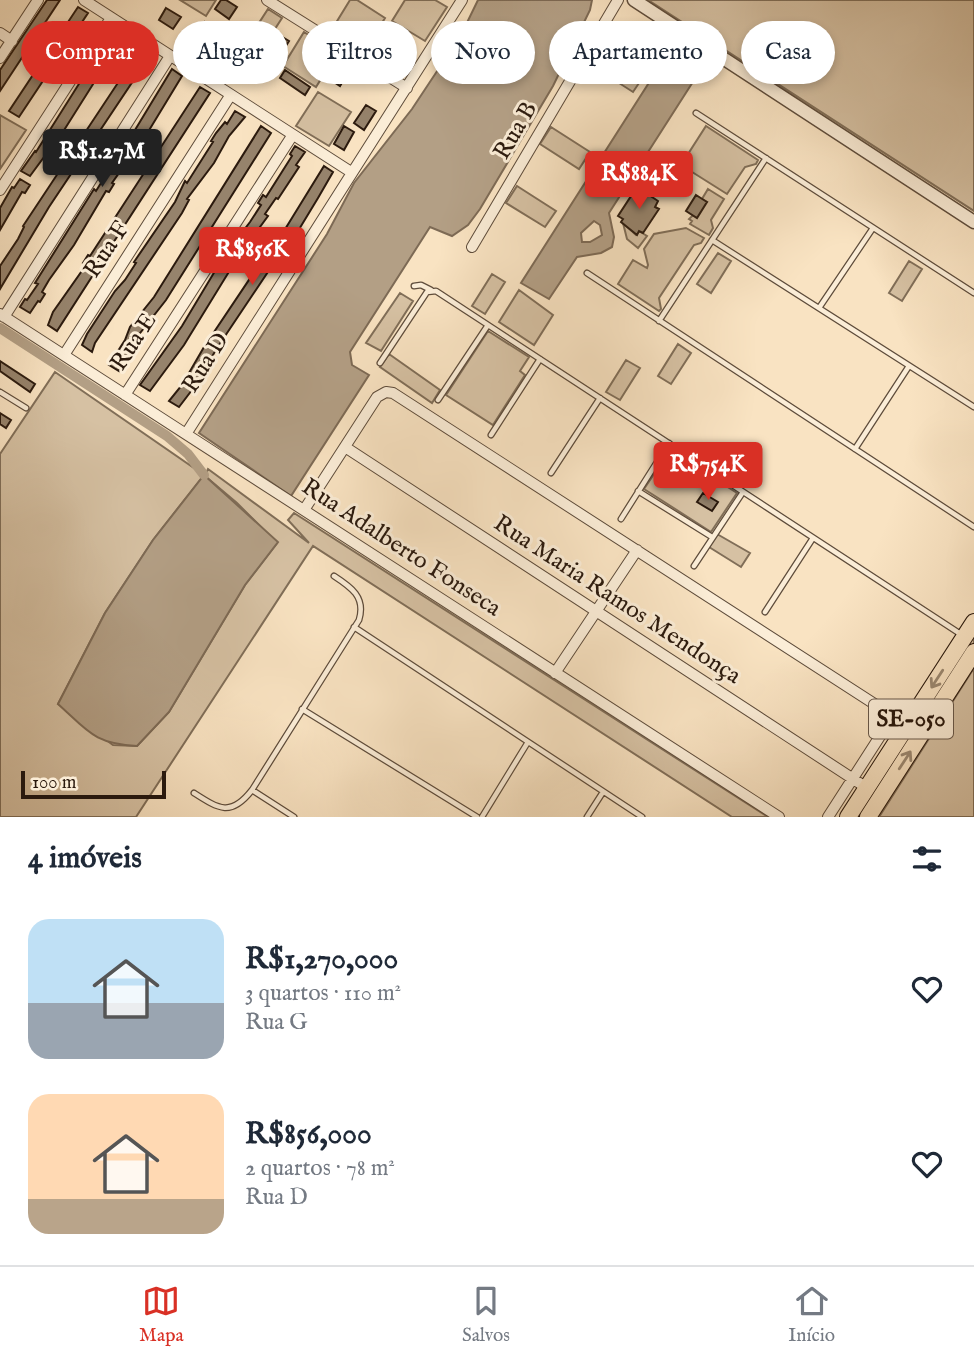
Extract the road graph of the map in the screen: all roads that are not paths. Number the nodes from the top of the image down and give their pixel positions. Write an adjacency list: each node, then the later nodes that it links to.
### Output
1 (38, 0): 9 (street)
2 (84, 0): 7 (street)
3 (267, 0): 12 (street)
4 (618, 0): 22 (street, Rua B)
5 (634, 0): 19 (street)
6 (458, 1): 12 (street, Rua D)
7 (111, 18): 10 (street); 18 (street)
8 (0, 33): 9 (street)
9 (12, 41): 11 (street)
10 (170, 57): 13 (street); 28 (street)
11 (0, 58)
12 (407, 88): 17 (street, Rua D)
13 (230, 96): 15 (street); 31 (street, Rua F)
14 (696, 113): 16 (lane)
15 (292, 136): 17 (street); 36 (street, Rua E)
16 (766, 158): 20 (lane); 21 (lane)
17 (351, 172): 41 (street, Rua D)
18 (0, 190)
19 (974, 222)
20 (873, 228): 26 (lane); 27 (lane)
21 (712, 240): 27 (lane); 29 (lane)
22 (472, 247)
23 (587, 273): 29 (lane)
24 (414, 286): 25 (lane)
25 (431, 290): 30 (lane); 33 (lane)
26 (974, 293)
27 (819, 308): 34 (lane)
28 (2, 315): 31 (street, Rua Adalberto Fonseca)
29 (659, 321): 45 (lane)
30 (488, 325): 32 (lane); 38 (lane)
31 (64, 355): 36 (street, Rua Adalberto Fonseca)
32 (540, 359): 37 (lane); 42 (lane)
33 (380, 363)
34 (909, 366): 39 (lane); 45 (lane)
35 (0, 393): 40 (lane)
36 (125, 395): 41 (street, Rua Adalberto Fonseca)
37 (600, 398): 43 (lane); 46 (lane)
38 (438, 400)
39 (974, 407)
40 (26, 408)
41 (186, 434): 49 (street, Rua Adalberto Fonseca)
42 (491, 435)
43 (669, 443): 47 (lane); 48 (lane)
44 (345, 447): 49 (street); 54 (street); 57 (street, Rua Maria Ramos Mendonça)
45 (855, 449): 51 (lane)
46 (551, 473)
47 (638, 491): 50 (lane); 52 (lane)
48 (743, 492): 52 (lane); 53 (lane)
49 (304, 510): 63 (street, Rua Adalberto Fonseca)
50 (621, 519)
51 (974, 527)
52 (712, 537): 55 (lane)
53 (813, 538): 58 (lane); 61 (lane)
54 (637, 550): 57 (street); 65 (street)
55 (694, 566)
56 (334, 576): 60 (lane)
57 (596, 611): 63 (street); 67 (street, Rua Maria Ramos Mendonça)
58 (765, 612)
59 (974, 622): 61 (main road, SE-050)
60 (354, 627): 64 (lane); 66 (lane)
61 (964, 637): 65 (main road, SE-050, one-way to 65)
62 (974, 652): 78 (main road, SE-050, one-way to 62)
63 (555, 673): 75 (street, Rua Adalberto Fonseca)
64 (302, 709): 68 (lane); 72 (lane)
65 (900, 721): 67 (main road, SE-050)
66 (528, 743): 69 (lane); 72 (lane)
67 (860, 783): 76 (street); 77 (main road, SE-050)
68 (252, 790): 70 (lane); 71 (lane)
69 (603, 792): 73 (lane); 74 (lane)
70 (194, 793)
71 (294, 817)
72 (479, 817)
73 (587, 817)
74 (642, 817)
75 (779, 817)
76 (828, 817)
77 (848, 817)
78 (868, 817)

